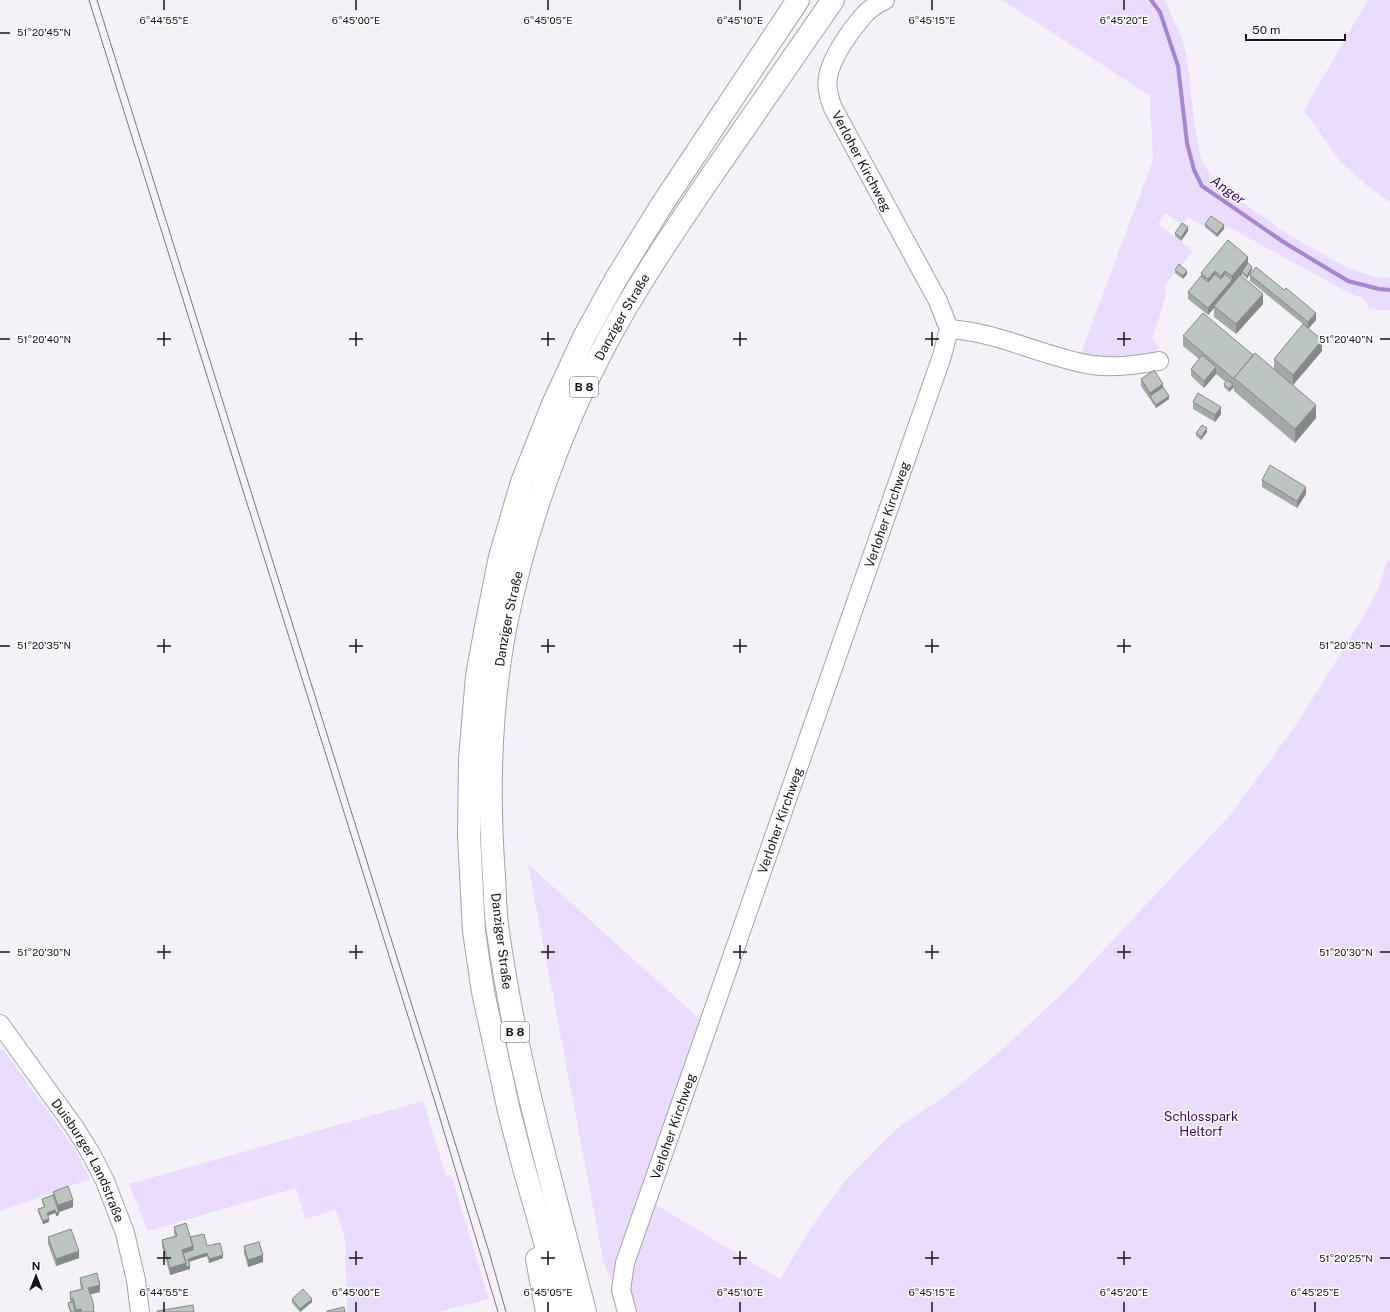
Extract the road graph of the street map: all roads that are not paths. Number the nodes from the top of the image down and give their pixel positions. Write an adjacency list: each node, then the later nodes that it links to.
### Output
1 (798, 0): 7 (highway, Danziger Straße / B 8)
2 (833, 0): 8 (highway, Danziger Straße / B 8)
3 (885, 0): 4 (street, Verloher Kirchweg)
4 (949, 329): 5 (street); 14 (street, Verloher Kirchweg)
5 (1159, 361)
6 (0, 1024): 9 (street, Duisburger Landstraße)
7 (522, 1161): 10 (highway); 11 (highway, Danziger Straße / B 8)
8 (563, 1226): 12 (highway, Danziger Straße / B 8); 13 (highway)
9 (140, 1312)
10 (547, 1312)
11 (565, 1312)
12 (585, 1312)
13 (600, 1312)
14 (627, 1312)

